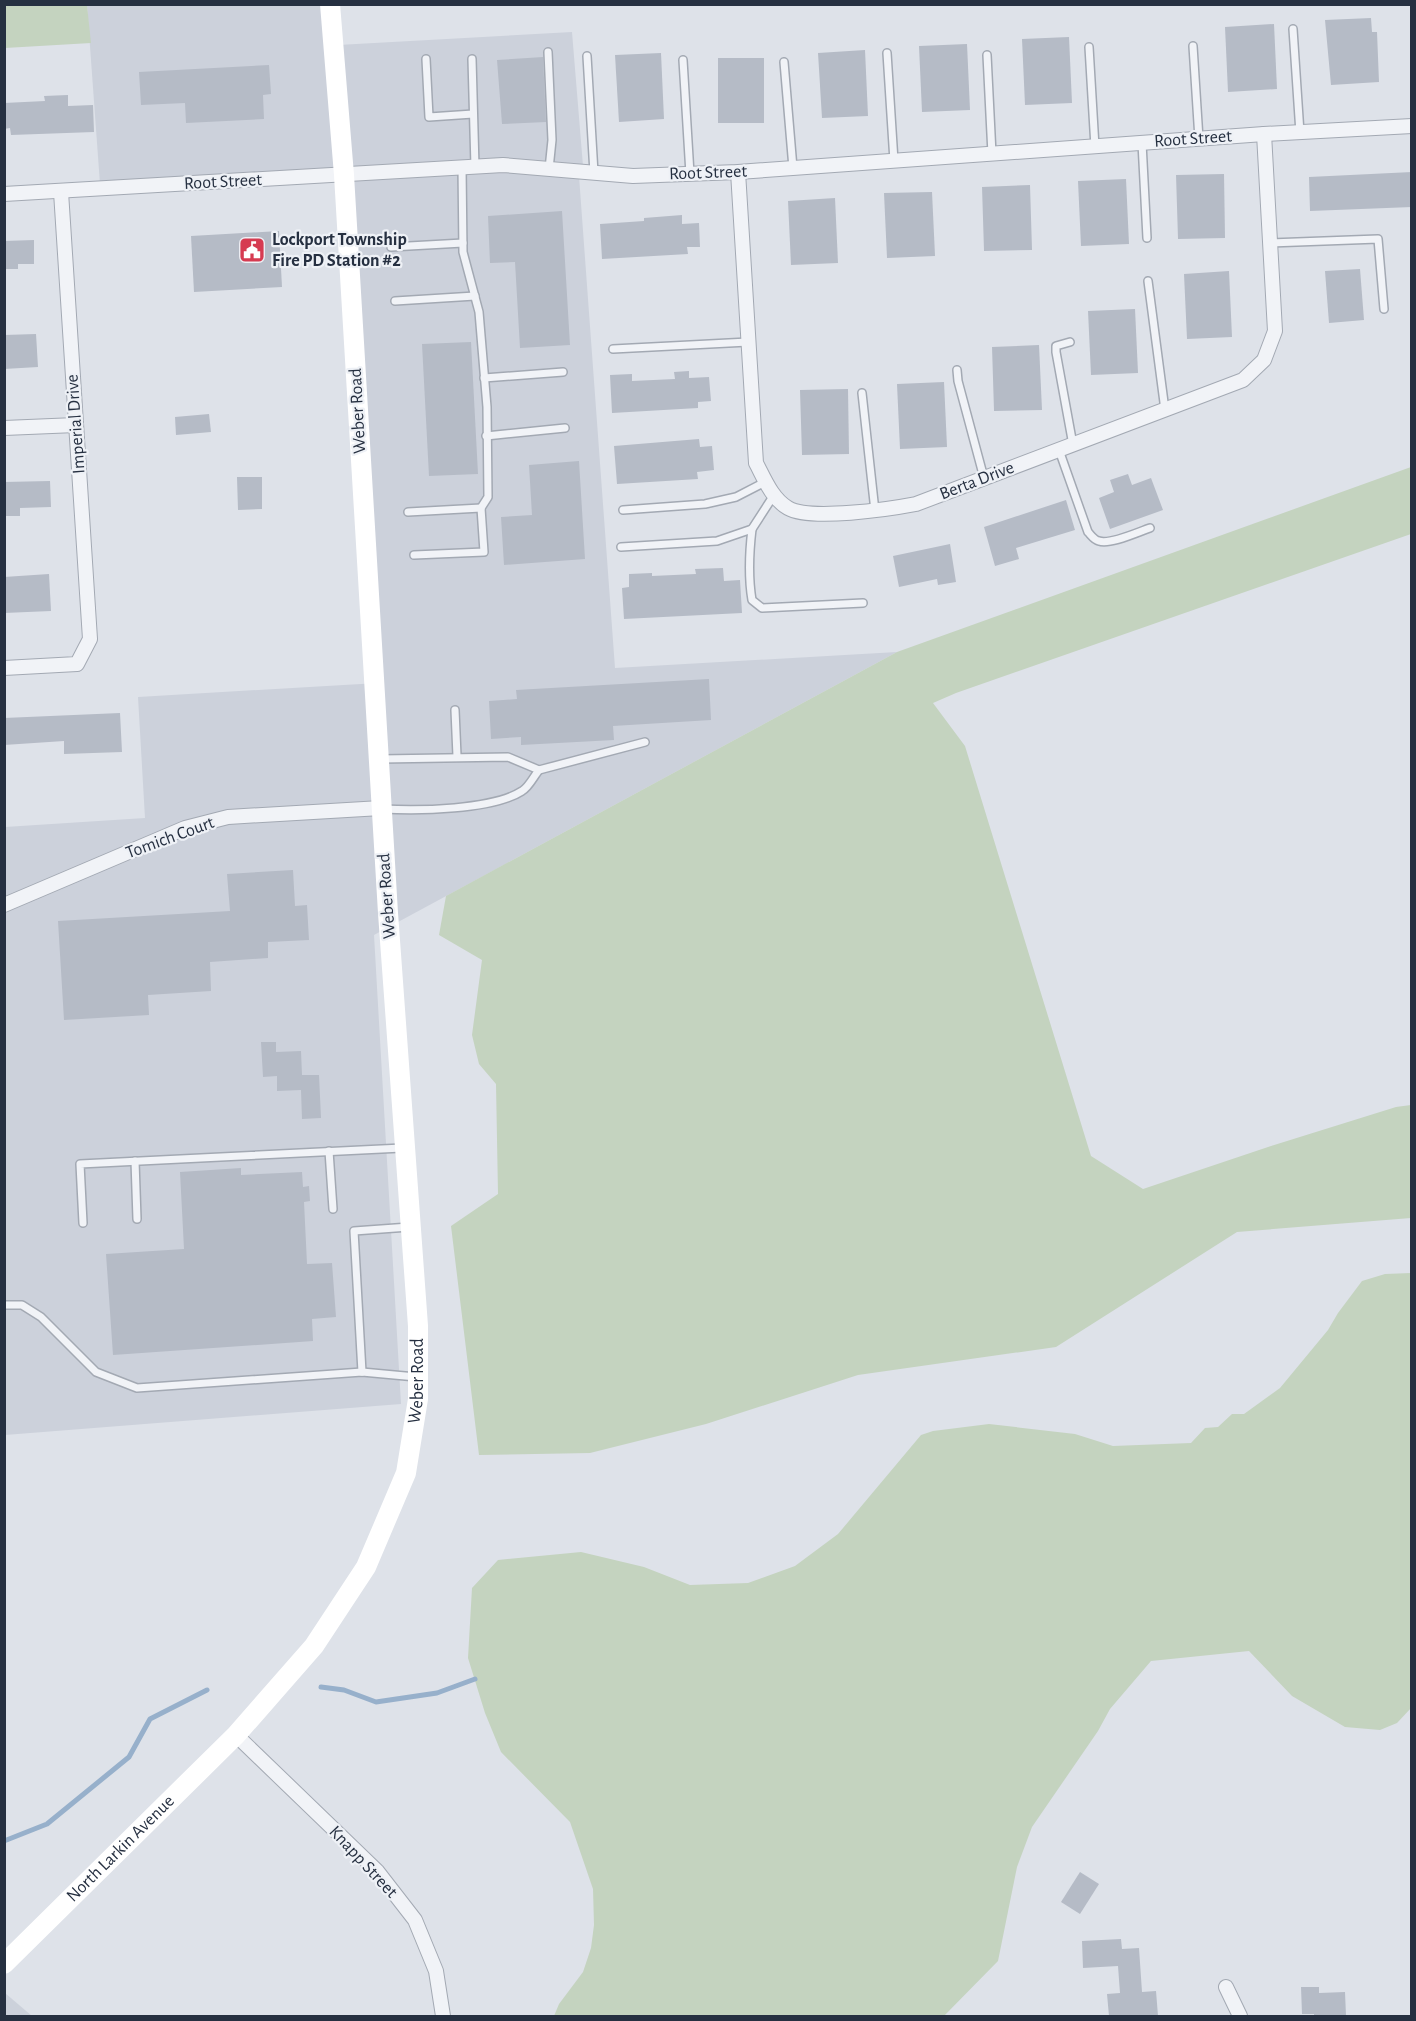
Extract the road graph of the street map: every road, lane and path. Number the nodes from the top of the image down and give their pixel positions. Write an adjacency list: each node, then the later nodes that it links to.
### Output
1 (330, 4): 28 (main road, Weber Road)
2 (1293, 29): 15 (lane)
3 (1194, 46): 17 (lane)
4 (1089, 47): 19 (lane)
5 (548, 52): 24 (lane)
6 (887, 52): 21 (lane)
7 (987, 55): 20 (lane)
8 (587, 56): 25 (lane)
9 (426, 59): 13 (lane)
10 (471, 59): 13 (lane)
11 (683, 60): 27 (lane)
12 (784, 62): 23 (lane)
13 (473, 114): 22 (lane)
14 (1412, 126): 15 (street, Root Street)
15 (1300, 132): 16 (street, Root Street)
16 (1264, 134): 17 (street, Root Street); 33 (street, Berta Drive)
17 (1199, 139): 18 (street, Root Street)
18 (1142, 143): 19 (street, Root Street); 31 (lane)
19 (1095, 147): 20 (street, Root Street)
20 (992, 154): 21 (street, Root Street)
21 (894, 161): 23 (street, Root Street)
22 (469, 167): 24 (street, Root Street); 28 (street, Root Street); 32 (lane)
23 (793, 168): 26 (street, Root Street)
24 (549, 169): 25 (street, Root Street)
25 (594, 172): 27 (street, Root Street)
26 (738, 172): 27 (street, Root Street); 39 (street)
27 (690, 174)
28 (344, 175): 29 (street, Root Street); 69 (main road, Weber Road)
29 (61, 192): 30 (street, Root Street); 47 (street, Imperial Drive)
30 (4, 194)
31 (1147, 238)
32 (463, 243): 34 (lane); 36 (lane)
33 (1270, 243): 38 (lane); 46 (street, Berta Drive)
34 (391, 247)
35 (1148, 282): 46 (lane)
36 (475, 296): 37 (lane); 44 (lane)
37 (395, 301)
38 (1384, 309)
39 (748, 342): 41 (lane); 54 (street)
40 (1070, 342): 51 (lane)
41 (613, 349)
42 (957, 370): 53 (lane)
43 (563, 372): 44 (lane)
44 (484, 378): 50 (lane)
45 (862, 393): 58 (lane)
46 (1165, 410): 51 (street, Berta Drive)
47 (76, 425): 49 (street); 65 (street, Imperial Drive)
48 (566, 428): 50 (lane)
49 (4, 429)
50 (486, 436): 56 (lane)
51 (1073, 445): 52 (street, Berta Drive)
52 (1059, 450): 53 (street, Berta Drive); 60 (lane)
53 (984, 478): 58 (street, Berta Drive)
54 (767, 482): 55 (street); 57 (lane)
55 (774, 495): 58 (street, Berta Drive); 61 (lane)
56 (481, 508): 59 (lane); 63 (lane)
57 (623, 510)
58 (875, 511)
59 (408, 512)
60 (1150, 528)
61 (752, 530): 62 (lane); 64 (lane)
62 (621, 547)
63 (414, 555)
64 (863, 603)
65 (4, 668)
66 (455, 710): 68 (lane)
67 (645, 741): 70 (lane)
68 (457, 756): 69 (lane); 70 (lane)
69 (378, 759): 71 (main road, Weber Road)
70 (539, 770): 71 (lane)
71 (381, 808): 72 (street, Tomich Court); 73 (main road, Weber Road)
72 (4, 905)
73 (405, 1148): 74 (lane); 79 (main road, Weber Road)
74 (329, 1151): 75 (lane); 76 (lane)
75 (135, 1161): 77 (lane); 78 (lane)
76 (333, 1209)
77 (138, 1219)
78 (83, 1223)
79 (411, 1227): 81 (lane); 82 (main road, Weber Road)
80 (4, 1305): 81 (lane)
81 (362, 1372): 82 (lane)
82 (418, 1377): 83 (main road, Weber Road)
83 (236, 1735): 84 (main road, North Larkin Avenue); 86 (street, Knapp Street)
84 (4, 1964)
85 (1226, 1987): 87 (street)
86 (443, 2016)
87 (1240, 2016)

